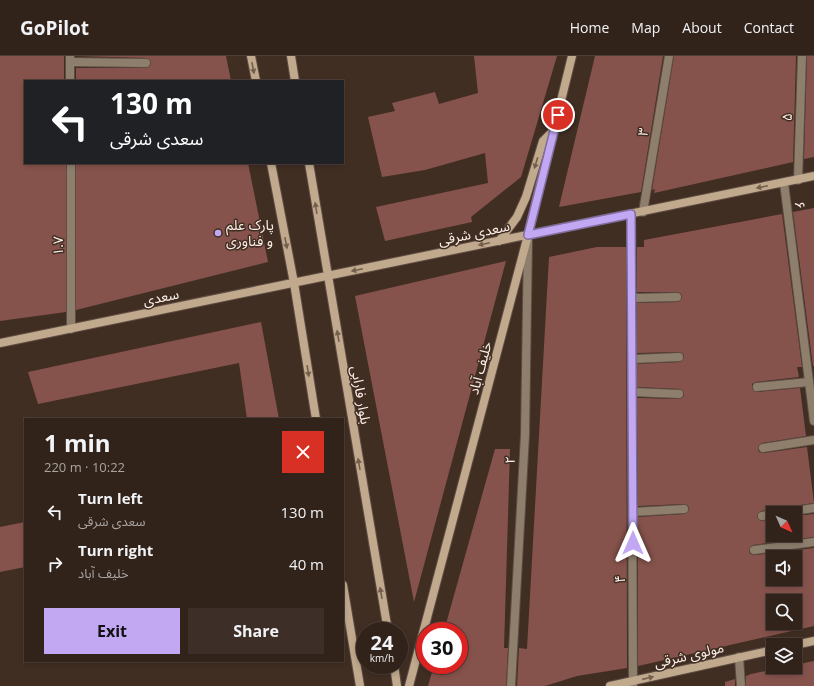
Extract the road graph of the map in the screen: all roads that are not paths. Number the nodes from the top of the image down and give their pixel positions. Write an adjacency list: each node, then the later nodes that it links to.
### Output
1 (251, 56): 9 (main road, one-way to 9)
2 (291, 56): 10 (main road)
3 (572, 56): 11 (main road, خلیف آباد)
4 (669, 56): 18 (street, ۳)
5 (802, 56): 16 (street, ۵)
6 (70, 59): 7 (street); 8 (street)
7 (146, 63)
8 (70, 80)
9 (256, 80)
10 (295, 80)
11 (554, 129): 20 (main road, خلیف آباد); 21 (main road, one-way to 21)
12 (71, 164): 26 (street, ۱.۷)
13 (271, 164): 23 (main road, one-way to 23)
14 (309, 164): 22 (main road, بلوار فارابی, one-way to 14)
15 (814, 176): 16 (main road, سعدی شرقی)
16 (798, 180): 17 (main road, سعدی شرقی)
17 (784, 183): 18 (main road, سعدی شرقی, one-way to 18); 30 (street, ۶)
18 (643, 212): 19 (main road, سعدی شرقی)
19 (631, 214): 20 (main road, سعدی شرقی); 25 (street, ۴)
20 (528, 235): 21 (main road, سعدی شرقی); 56 (main road, خلیف آباد); 57 (street, ۲)
21 (499, 241): 22 (main road, سعدی شرقی, one-way to 22)
22 (327, 276): 23 (main road, سعدی); 47 (main road, بلوار فارابی, one-way to 22)
23 (294, 283): 26 (main road, سعدی); 34 (main road, one-way to 34)
24 (677, 296): 25 (street)
25 (632, 298): 29 (street, ۴)
26 (71, 329): 27 (main road, سعدی)
27 (0, 343)
28 (679, 357): 29 (street)
29 (633, 359): 32 (street, ۴)
30 (809, 382): 31 (street); 35 (street, ۶)
31 (757, 387)
32 (633, 392): 33 (street); 41 (street, ۴)
33 (679, 394)
34 (316, 418)
35 (814, 421)
36 (814, 440): 37 (street)
37 (763, 448)
38 (814, 508): 40 (street)
39 (684, 509): 41 (street)
40 (802, 510)
41 (633, 512): 53 (street, ۴)
42 (766, 515): 43 (street)
43 (762, 516)
44 (814, 542): 45 (street)
45 (754, 550)
46 (344, 591): 54 (main road)
47 (386, 622)
48 (814, 641): 49 (main road)
49 (802, 644)
50 (766, 651): 51 (main road, مولوی شرقی)
51 (739, 657): 53 (main road, مولوی شرقی, one-way to 51); 59 (street)
52 (395, 674): 55 (main road)
53 (633, 683): 58 (main road, مولوی شرقی)
54 (360, 686)
55 (397, 686)
56 (409, 686)
57 (511, 686)
58 (610, 686)
59 (741, 686)

